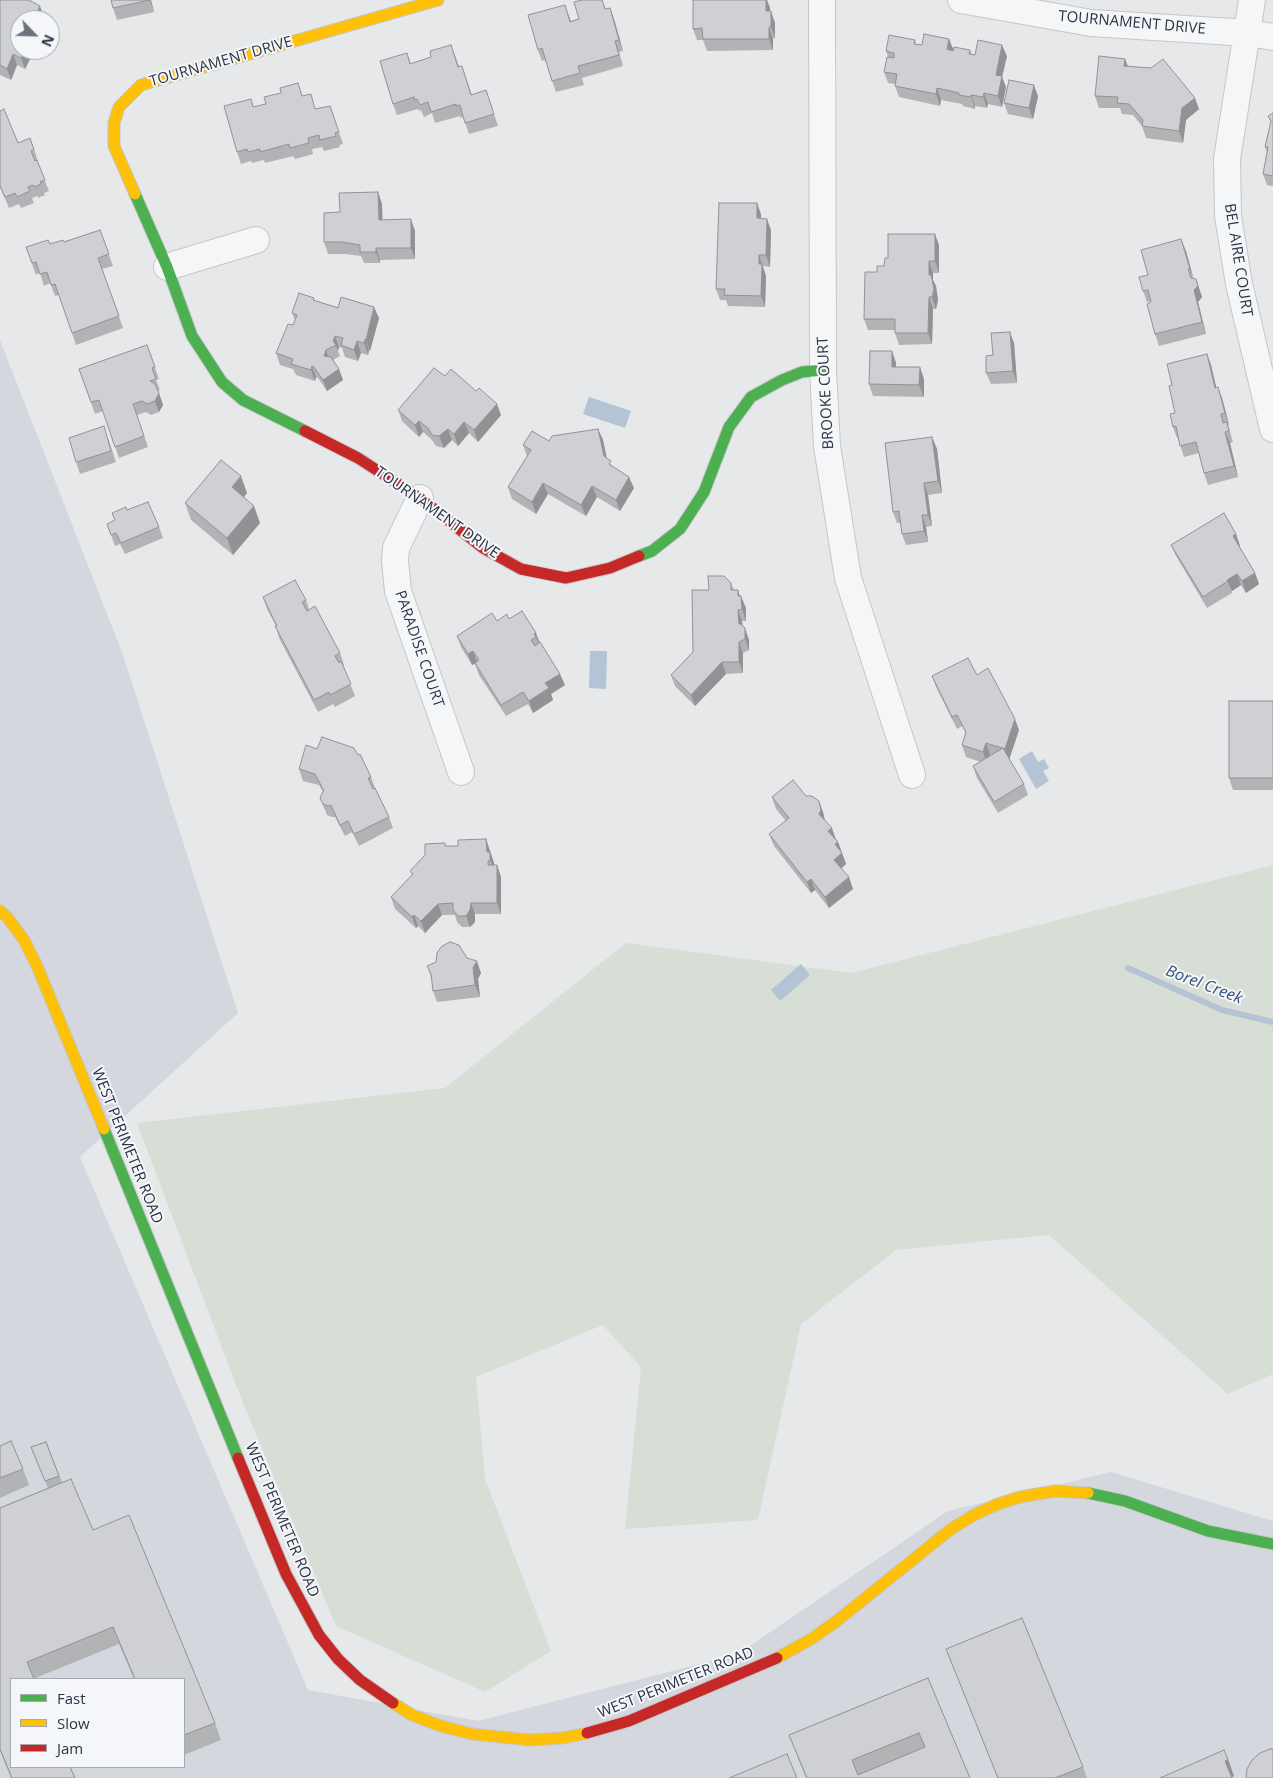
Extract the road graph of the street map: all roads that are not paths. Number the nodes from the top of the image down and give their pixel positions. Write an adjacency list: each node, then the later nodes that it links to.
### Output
1 (438, 0): 8 (street, TOURNAMENT DRIVE)
2 (822, 0): 9 (street, BROOKE COURT)
3 (961, 0): 5 (street, TOURNAMENT DRIVE)
4 (1252, 0): 5 (street, BEL AIRE COURT)
5 (1248, 33): 6 (street, TOURNAMENT DRIVE); 10 (street, BEL AIRE COURT)
6 (1273, 37)
7 (256, 240): 8 (street)
8 (167, 268): 11 (street, TOURNAMENT DRIVE)
9 (823, 370): 11 (street, TOURNAMENT DRIVE); 13 (street, BROOKE COURT)
10 (1273, 429)
11 (420, 498): 12 (street, PARADISE COURT)
12 (461, 772)
13 (912, 775)
14 (0, 911): 15 (street, WEST PERIMETER ROAD)
15 (1273, 1544)

